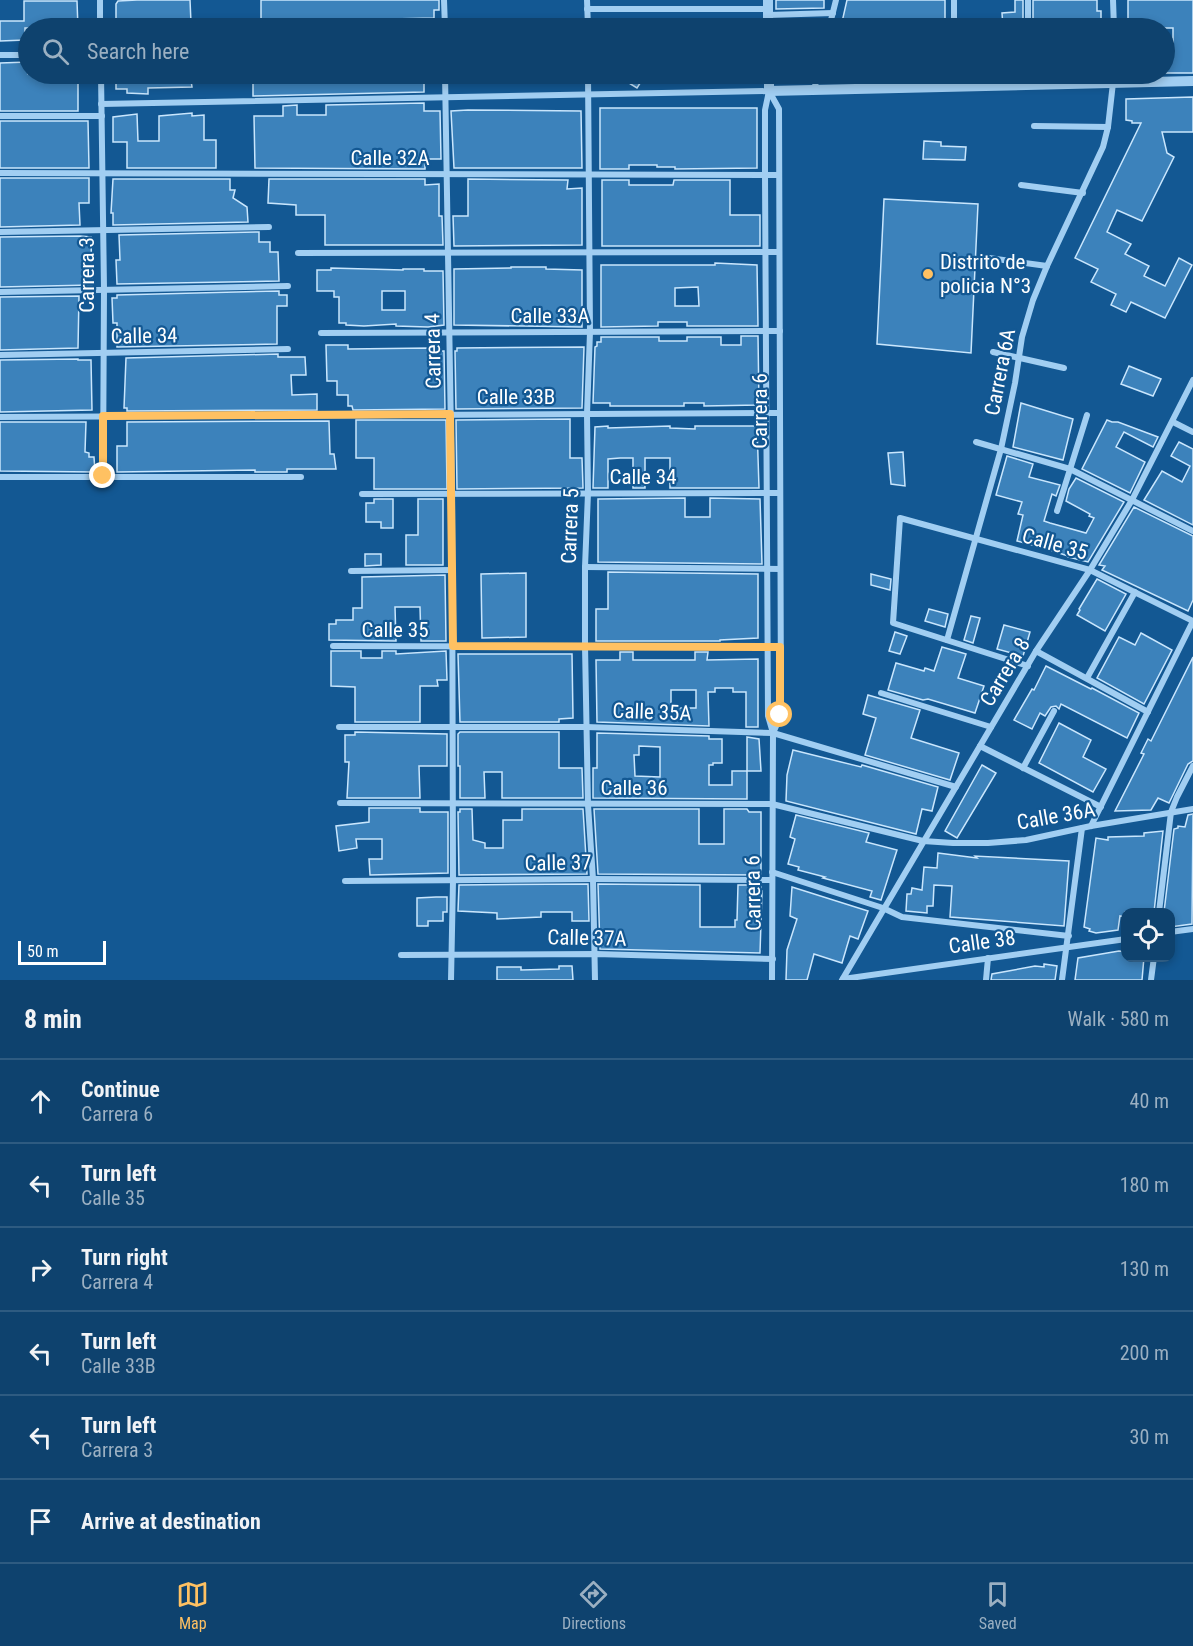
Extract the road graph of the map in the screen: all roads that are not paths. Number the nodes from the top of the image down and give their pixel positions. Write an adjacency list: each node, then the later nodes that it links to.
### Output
1 (100, 0): 11 (street)
2 (444, 0): 12 (street)
3 (588, 0): 9 (street)
4 (836, 0): 10 (street)
5 (954, 0): 15 (street)
6 (1028, 0): 16 (street)
7 (1113, 0): 17 (street)
8 (768, 8): 9 (street); 10 (street)
9 (588, 9): 13 (street)
10 (833, 14): 14 (street)
11 (100, 18)
12 (445, 18)
13 (588, 18)
14 (832, 18)
15 (954, 18)
16 (1028, 18)
17 (1114, 18)
18 (0, 55): 19 (street)
19 (18, 55)
20 (1175, 80): 21 (street)
21 (1193, 81)
22 (101, 84): 34 (street, Carrera 3)
23 (445, 84): 33 (street, Carrera 4)
24 (588, 84): 32 (street, Carrera 5)
25 (769, 84): 31 (street, Carrera 6)
26 (816, 84): 30 (street)
27 (982, 84): 29 (street)
28 (1113, 84): 38 (street, Carrera 6A)
29 (954, 87): 30 (street)
30 (814, 90): 31 (street)
31 (769, 91): 32 (street); 43 (street, Carrera 6); 44 (street, Carrera 6)
32 (588, 95): 33 (street); 42 (street, Carrera 5)
33 (446, 98): 34 (street); 41 (street, Carrera 4)
34 (101, 104): 36 (street, Carrera 3)
35 (0, 116): 36 (street)
36 (102, 116): 40 (street, Carrera 3)
37 (1034, 126): 38 (street)
38 (1108, 127): 46 (street, Carrera 6A)
39 (0, 173): 40 (street, Calle 32A)
40 (102, 174): 41 (street, Calle 32A); 48 (street, Carrera 3)
41 (448, 175): 42 (street, Calle 32A); 51 (street, Carrera 4)
42 (590, 175): 43 (street, Calle 32A); 52 (street, Carrera 5)
43 (765, 176): 44 (street, Calle 32A); 53 (street, Carrera 6)
44 (779, 176): 54 (street, Carrera 6)
45 (1021, 185): 46 (street)
46 (1083, 193): 56 (street, Carrera 6A)
47 (269, 227): 48 (street)
48 (103, 230): 49 (street); 58 (street, Carrera 3)
49 (0, 232)
50 (298, 252): 51 (street)
51 (450, 252): 52 (street); 64 (street, Carrera 4)
52 (590, 252): 53 (street); 62 (street, Carrera 5)
53 (766, 252): 54 (street); 60 (street, Carrera 6)
54 (779, 252): 61 (street, Carrera 6)
55 (989, 258): 56 (street)
56 (1047, 266): 69 (street, Carrera 6A)
57 (288, 286): 58 (street)
58 (104, 289): 59 (street); 67 (street, Carrera 3)
59 (0, 292)
60 (766, 331): 61 (street, Calle 33A); 62 (street, Calle 33A); 72 (street, Carrera 6)
61 (780, 331): 73 (street, Carrera 6)
62 (590, 332): 64 (street, Calle 33A); 75 (street, Carrera 5)
63 (321, 333): 64 (street, Calle 33A)
64 (449, 333): 74 (street, Carrera 4)
65 (288, 349): 67 (street, Calle 34)
66 (993, 352): 69 (street)
67 (103, 354): 68 (street, Calle 34); 77 (street, Carrera 3)
68 (0, 355)
69 (1019, 359): 70 (street); 82 (street, Carrera 6A)
70 (1064, 368)
71 (1193, 380): 79 (street, Carrera 8)
72 (767, 412): 73 (street, Calle 33B); 75 (street, Calle 33B); 89 (street, Carrera 6)
73 (780, 412): 90 (street, Carrera 6)
74 (450, 414): 75 (street, Calle 33B); 77 (street, Calle 33B); 87 (street, Carrera 4)
75 (587, 414): 88 (street, Carrera 5)
76 (1087, 415): 83 (street)
77 (103, 416): 78 (street, Calle 33B); 84 (street, Carrera 3)
78 (0, 417)
79 (1173, 422): 80 (street); 92 (street, Carrera 8)
80 (1193, 432)
81 (976, 442): 82 (street)
82 (1001, 449): 83 (street); 95 (street, Carrera 6A)
83 (1070, 469): 92 (street); 93 (street)
84 (103, 476): 85 (street); 86 (street)
85 (0, 477)
86 (301, 477)
87 (452, 493): 88 (street, Calle 34); 91 (street, Calle 34); 99 (street, Carrera 4)
88 (588, 493): 89 (street, Calle 34); 96 (street, Carrera 5)
89 (767, 493): 90 (street, Calle 34); 97 (street, Carrera 6)
90 (780, 493): 98 (street, Carrera 6)
91 (362, 494)
92 (1132, 500): 94 (street); 100 (street, Carrera 8)
93 (1057, 511)
94 (1193, 531)
95 (975, 538): 100 (street, Calle 35); 104 (street, Carrera 6A); 104 (street, Calle 35)
96 (585, 567): 97 (street); 107 (street, Carrera 5)
97 (767, 569): 98 (street); 108 (street, Carrera 6)
98 (780, 569): 109 (street, Carrera 6)
99 (452, 570): 101 (street); 106 (street, Carrera 4)
100 (1090, 570): 102 (street, Calle 35); 110 (street, Carrera 8)
101 (351, 571)
102 (1135, 592): 103 (street, Calle 35); 112 (street)
103 (1193, 621): 115 (street)
104 (947, 640): 111 (street)
105 (333, 646): 106 (street, Calle 35)
106 (453, 646): 107 (street, Calle 35); 119 (street, Carrera 4)
107 (585, 646): 108 (street, Calle 35); 117 (street, Carrera 5)
108 (768, 647): 109 (street, Calle 35); 120 (street, Carrera 6)
109 (780, 647): 120 (street, Carrera 6)
110 (1036, 651): 111 (street, Carrera 8); 112 (street)
111 (1028, 666): 118 (street, Carrera 8)
112 (1087, 678): 115 (street)
113 (881, 693): 118 (street)
114 (1054, 711): 123 (street)
115 (1148, 712): 129 (street)
116 (339, 727): 119 (street, Calle 35A)
117 (586, 727): 119 (street, Calle 35A); 120 (street, Calle 35A); 128 (street, Carrera 5)
118 (991, 727): 121 (street, Carrera 8)
119 (453, 728): 126 (street, Carrera 4)
120 (773, 733): 124 (street, Calle 35A); 127 (street, Carrera 6)
121 (980, 746): 123 (street); 124 (street, Carrera 8)
122 (1193, 766): 131 (street)
123 (1023, 768): 129 (street)
124 (956, 787): 134 (street, Carrera 8)
125 (340, 803): 126 (street, Calle 36)
126 (453, 803): 128 (street, Calle 36); 138 (street, Carrera 4)
127 (772, 804): 128 (street, Calle 36); 134 (street, Calle 36); 135 (street, Carrera 6)
128 (588, 805): 136 (street, Carrera 5)
129 (1101, 807): 132 (street)
130 (1193, 809): 131 (street, Calle 36A)
131 (1172, 812): 132 (street, Calle 36A); 141 (street)
132 (1091, 826): 133 (street, Calle 36A)
133 (1082, 828): 134 (street, Calle 36A); 144 (street)
134 (923, 841): 140 (street, Carrera 8)
135 (772, 872): 137 (street, Carrera 6); 140 (street)
136 (593, 879): 137 (street, Calle 37); 138 (street, Calle 37); 148 (street, Carrera 5)
137 (772, 880): 151 (street, Carrera 6)
138 (453, 881): 139 (street, Calle 37); 147 (street, Carrera 4)
139 (345, 882)
140 (883, 908): 144 (street); 153 (street, Carrera 8)
141 (1160, 908)
142 (1193, 929): 143 (street)
143 (1175, 931)
144 (1069, 936): 146 (street)
145 (1121, 940): 146 (street, Calle 38)
146 (1067, 947): 150 (street, Calle 38); 158 (street)
147 (451, 954): 148 (street, Calle 37A); 149 (street, Calle 37A); 154 (street, Carrera 4)
148 (596, 954): 151 (street, Calle 37A); 155 (street, Carrera 5)
149 (400, 955)
150 (988, 958): 153 (street, Calle 38); 157 (street)
151 (773, 959): 156 (street, Carrera 6)
152 (1153, 962): 159 (street)
153 (843, 979)
154 (451, 980)
155 (595, 980)
156 (772, 980)
157 (986, 980)
158 (1062, 980)
159 (1151, 980)

